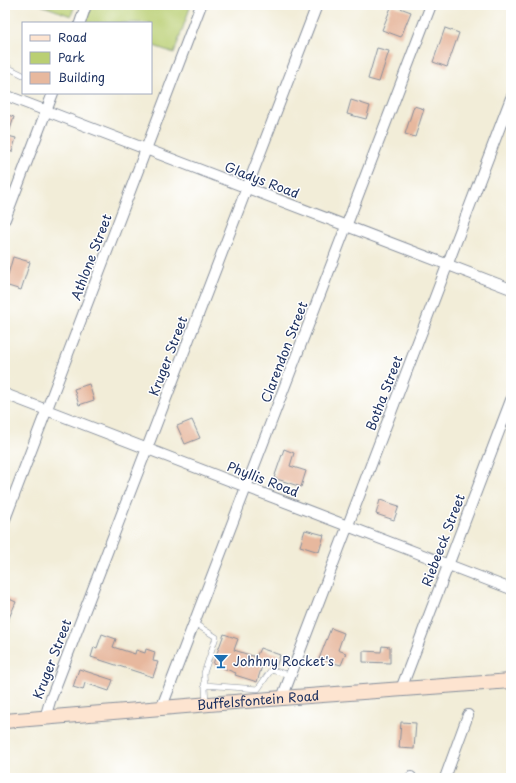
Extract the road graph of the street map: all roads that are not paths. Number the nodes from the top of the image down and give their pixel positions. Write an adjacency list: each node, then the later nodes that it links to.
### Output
1 (86, 5): 5 (street)
2 (201, 5): 12 (street, Athlone Street)
3 (317, 5): 13 (street, Kruger Street)
4 (431, 5): 15 (street, Clarendon Street)
5 (80, 22)
6 (5, 66): 7 (lane)
7 (22, 74)
8 (53, 94): 11 (street)
9 (5, 95): 11 (street, Gladys Road)
10 (511, 98): 16 (street, Botha Street)
11 (46, 111): 12 (street, Gladys Road); 14 (street)
12 (146, 150): 13 (street, Gladys Road); 20 (street, Athlone Street)
13 (246, 188): 15 (street, Gladys Road); 21 (street, Kruger Street)
14 (5, 219)
15 (346, 226): 16 (street, Gladys Road); 22 (street, Clarendon Street)
16 (447, 265): 17 (street, Gladys Road); 24 (street, Botha Street)
17 (511, 289)
18 (5, 394): 20 (street, Phyllis Road)
19 (511, 400): 25 (street, Riebeeck Street)
20 (46, 409): 21 (street, Phyllis Road); 23 (street, Athlone Street)
21 (147, 448): 22 (street, Phyllis Road); 36 (street, Kruger Street)
22 (246, 487): 24 (street, Phyllis Road); 27 (street, Clarendon Street)
23 (5, 519)
24 (347, 525): 25 (street, Phyllis Road); 28 (street, Botha Street)
25 (448, 564): 26 (street, Phyllis Road); 31 (street, Riebeeck Street)
26 (511, 589)
27 (194, 623): 30 (lane); 34 (street, Clarendon Street)
28 (290, 675): 30 (lane); 32 (street, Botha Street)
29 (511, 680): 31 (main road, Buffelsfontein Road)
30 (204, 685): 33 (lane)
31 (401, 689): 32 (main road, Buffelsfontein Road)
32 (282, 698): 33 (main road, Buffelsfontein Road)
33 (206, 705): 34 (main road, Buffelsfontein Road)
34 (162, 709): 36 (main road, Buffelsfontein Road)
35 (468, 715): 38 (street)
36 (45, 718): 37 (main road, Buffelsfontein Road)
37 (5, 721)
38 (445, 778)

